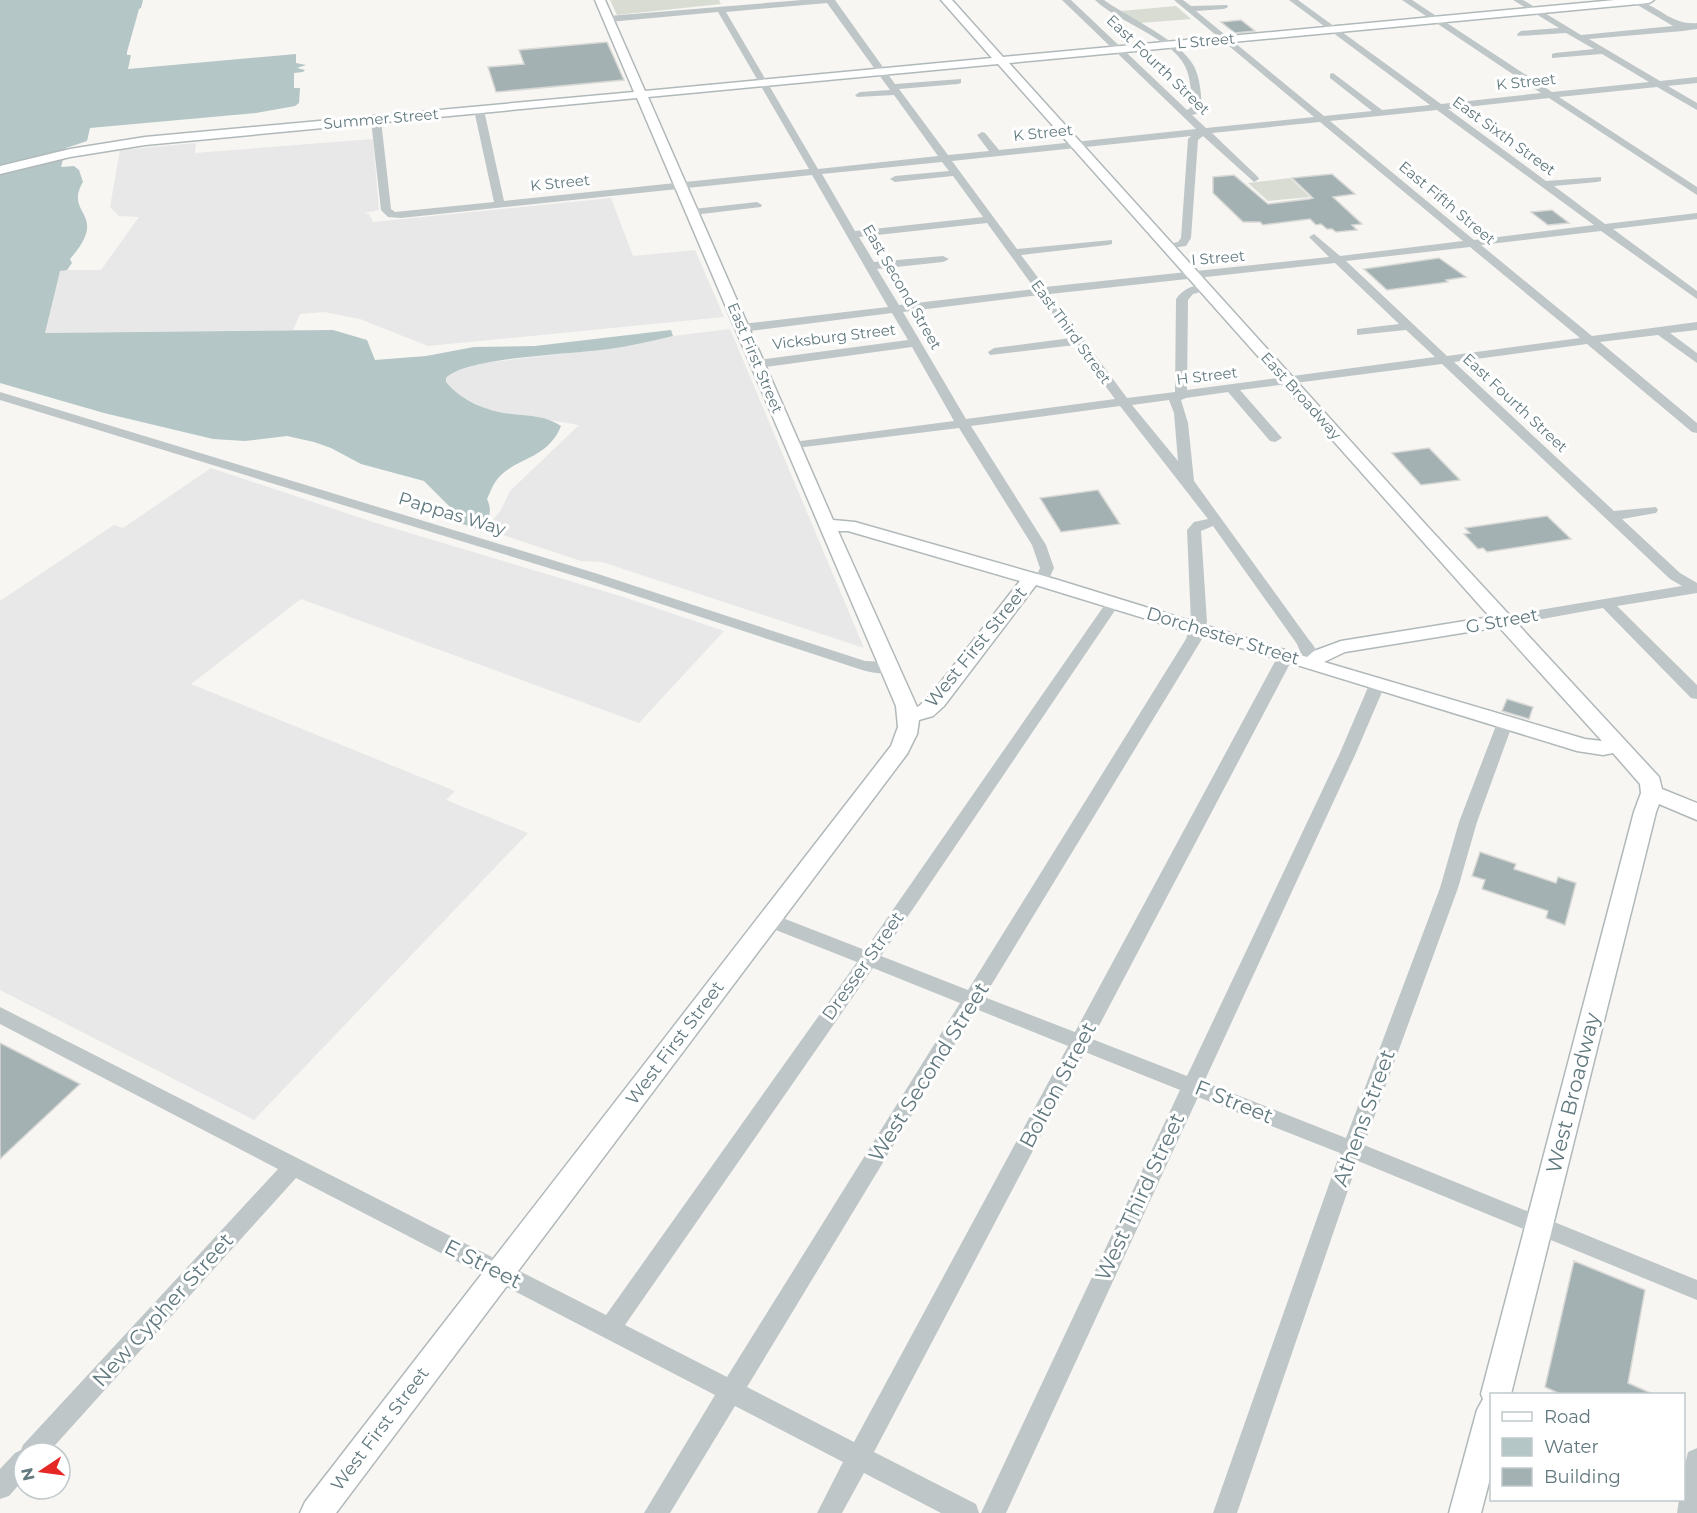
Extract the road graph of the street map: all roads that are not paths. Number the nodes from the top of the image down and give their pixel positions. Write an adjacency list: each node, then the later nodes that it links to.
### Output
1 (600, 0): 16 (main road, East First Street)
2 (830, 0): 14 (street); 31 (street, East Third Street)
3 (946, 0): 30 (main road, East Broadway)
4 (1066, 0): 27 (street, East Fourth Street)
5 (1099, 0): 26 (street)
6 (1215, 0): 12 (street)
7 (1293, 0): 20 (street, East Sixth Street)
8 (1406, 0): 17 (street)
9 (1517, 0): 15 (street)
10 (1648, 0): 11 (main road, L Street)
11 (1634, 1): 15 (main road, L Street); 19 (street)
12 (1183, 4): 13 (street); 25 (street, East Fifth Street)
13 (1224, 7)
14 (720, 9): 16 (street); 35 (street, East Second Street)
15 (1535, 10): 17 (main road, L Street); 21 (street)
16 (609, 19): 38 (main road, East First Street)
17 (1436, 20): 20 (main road, L Street); 40 (street)
18 (1697, 26): 19 (street)
19 (1683, 27): 23 (street); 24 (street)
20 (1333, 29): 25 (main road, L Street); 41 (street, East Sixth Street)
21 (1569, 30): 22 (street); 24 (street)
22 (1521, 34)
23 (1697, 35)
24 (1582, 37): 28 (street)
25 (1226, 39): 26 (main road, L Street); 46 (street, East Fifth Street)
26 (1171, 45): 27 (main road, L Street); 45 (street)
27 (1120, 51): 30 (main road, L Street); 45 (street, East Fourth Street)
28 (1605, 51): 29 (street); 36 (street)
29 (1555, 56)
30 (1000, 62): 31 (main road, L Street); 50 (main road, East Broadway)
31 (880, 73): 35 (main road, L Street); 37 (street, East Third Street)
32 (1333, 76): 44 (street)
33 (1697, 80): 36 (street, K Street)
34 (958, 81): 37 (street)
35 (763, 84): 38 (main road, Summer Street); 54 (street, East Second Street)
36 (1658, 84): 40 (street, K Street); 42 (street)
37 (893, 90): 39 (street); 52 (street, East Third Street)
38 (642, 95): 43 (main road, Summer Street); 60 (main road, East First Street)
39 (860, 95)
40 (1550, 95): 41 (street, K Street); 61 (street)
41 (1438, 106): 44 (street, K Street); 59 (street, East Sixth Street)
42 (1697, 107)
43 (479, 110): 47 (main road, Summer Street); 62 (street)
44 (1378, 112): 46 (street, K Street)
45 (1185, 113): 48 (street, East Fourth Street)
46 (1322, 118): 48 (street, K Street); 71 (street, East Fifth Street)
47 (376, 120): 53 (main road, Summer Street); 62 (street, K Street)
48 (1203, 131): 50 (street, K Street); 57 (street, East Fourth Street); 72 (street)
49 (982, 135): 51 (street)
50 (1075, 144): 51 (street, K Street); 72 (main road, East Broadway)
51 (996, 153): 52 (street, K Street)
52 (944, 158): 54 (street, K Street); 55 (street, East Third Street)
53 (0, 170)
54 (815, 172): 60 (street, K Street); 68 (street, East Second Street)
55 (954, 173): 56 (street); 65 (street, East Third Street)
56 (895, 179)
57 (1254, 179)
58 (1597, 179): 59 (street)
59 (1545, 184): 67 (street, East Sixth Street)
60 (681, 186): 62 (street, K Street); 64 (main road, East First Street)
61 (1697, 192)
62 (500, 205)
63 (757, 205): 64 (street)
64 (693, 212): 84 (main road, East First Street)
65 (989, 220): 68 (street); 73 (street, East Third Street)
66 (1694, 221): 67 (street, I Street)
67 (1603, 227): 71 (street, I Street); 80 (street, East Sixth Street)
68 (852, 235): 76 (street, East Second Street)
69 (1314, 237): 75 (street, East Fourth Street)
70 (1108, 242): 73 (street)
71 (1472, 243): 75 (street, I Street); 87 (street, East Fifth Street)
72 (1168, 247): 77 (main road, East Broadway)
73 (1013, 253): 79 (street, East Third Street)
74 (943, 259): 76 (street)
75 (1339, 260): 77 (street, I Street); 82 (street, East Fourth Street)
76 (870, 266): 81 (street, East Second Street)
77 (1193, 276): 78 (main road, East Broadway); 79 (street, I Street)
78 (1204, 288): 94 (main road, East Broadway); 97 (street)
79 (1042, 291): 81 (street, I Street); 88 (street, East Third Street)
80 (1697, 296)
81 (895, 309): 84 (street, I Street); 89 (street, East Second Street)
82 (1409, 326): 86 (street); 92 (street, East Fourth Street)
83 (1697, 326): 85 (street, H Street)
84 (742, 328): 93 (main road, East First Street)
85 (1660, 331): 87 (street, H Street); 91 (street)
86 (1361, 332)
87 (1590, 340): 92 (street, H Street); 100 (street, East Fifth Street)
88 (1079, 342): 90 (street); 98 (street, East Third Street)
89 (915, 343): 93 (street, Vicksburg Street); 99 (street, East Second Street)
90 (994, 352)
91 (1697, 359)
92 (1447, 361): 94 (street, H Street); 105 (street, East Fourth Street)
93 (758, 364): 102 (main road, East First Street)
94 (1288, 382): 95 (street, H Street); 112 (main road, East Broadway)
95 (1232, 389): 97 (street, H Street); 101 (street)
96 (0, 396): 116 (street, Pappas Way)
97 (1177, 396): 98 (street, H Street); 103 (street)
98 (1124, 403): 99 (street, H Street); 103 (street, East Third Street)
99 (963, 425): 102 (street, H Street); 108 (street, East Second Street)
100 (1697, 429)
101 (1275, 438)
102 (793, 446): 107 (main road, East First Street)
103 (1194, 490): 106 (street, East Third Street)
104 (1651, 510): 105 (street)
105 (1611, 516): 109 (street, East Fourth Street)
106 (1216, 521): 113 (street); 115 (street, East Third Street)
107 (827, 525): 108 (main road, Dorchester Street); 116 (main road, East First Street)
108 (1036, 580): 111 (main road, Dorchester Street); 119 (main road, West First Street)
109 (1696, 588): 110 (street, G Street)
110 (1605, 602): 112 (street, G Street); 118 (street)
111 (1113, 603): 113 (main road, Dorchester Street); 125 (street, Dresser Street)
112 (1503, 621): 115 (main road, G Street); 121 (main road, East Broadway)
113 (1198, 629): 114 (main road, Dorchester Street); 126 (street, West Second Street)
114 (1286, 656): 115 (main road, Dorchester Street); 128 (street, Bolton Street)
115 (1311, 663): 117 (main road, Dorchester Street)
116 (891, 667): 119 (main road, East First Street)
117 (1377, 685): 120 (main road, Dorchester Street); 129 (street, West Third Street)
118 (1697, 694)
119 (909, 716): 124 (main road, West First Street)
120 (1505, 723): 121 (main road, Dorchester Street); 130 (street, Athens Street)
121 (1618, 746): 122 (main road, East Broadway)
122 (1652, 793): 123 (main road); 132 (main road, West Broadway)
123 (1697, 812)
124 (769, 920): 125 (street, F Street); 133 (main road, West First Street)
125 (869, 959): 126 (street, F Street); 135 (street, Dresser Street)
126 (974, 999): 128 (street, F Street); 136 (street, West Second Street)
127 (0, 1015): 131 (street, E Street)
128 (1082, 1042): 129 (street, F Street); 140 (street, Bolton Street)
129 (1192, 1086): 130 (street, F Street); 148 (street, West Third Street)
130 (1352, 1149): 132 (street, F Street); 149 (street, Athens Street)
131 (294, 1166): 133 (street, E Street); 139 (street, New Cypher Street)
132 (1540, 1225): 134 (street, F Street); 137 (main road, West Broadway)
133 (500, 1273): 135 (street, E Street); 144 (main road, West First Street)
134 (1697, 1290)
135 (610, 1328): 136 (street, E Street)
136 (730, 1392): 140 (street, E Street); 145 (street, West Second Street)
137 (1497, 1393)
138 (1490, 1414): 150 (main road)
139 (43, 1441)
140 (857, 1458): 146 (street, Bolton Street); 147 (street, E Street)
141 (1697, 1460): 151 (street)
142 (12, 1474): 143 (street)
143 (0, 1487)
144 (316, 1513)
145 (656, 1513)
146 (829, 1513)
147 (967, 1513)
148 (993, 1513)
149 (1225, 1513)
150 (1465, 1513)
151 (1689, 1513)

